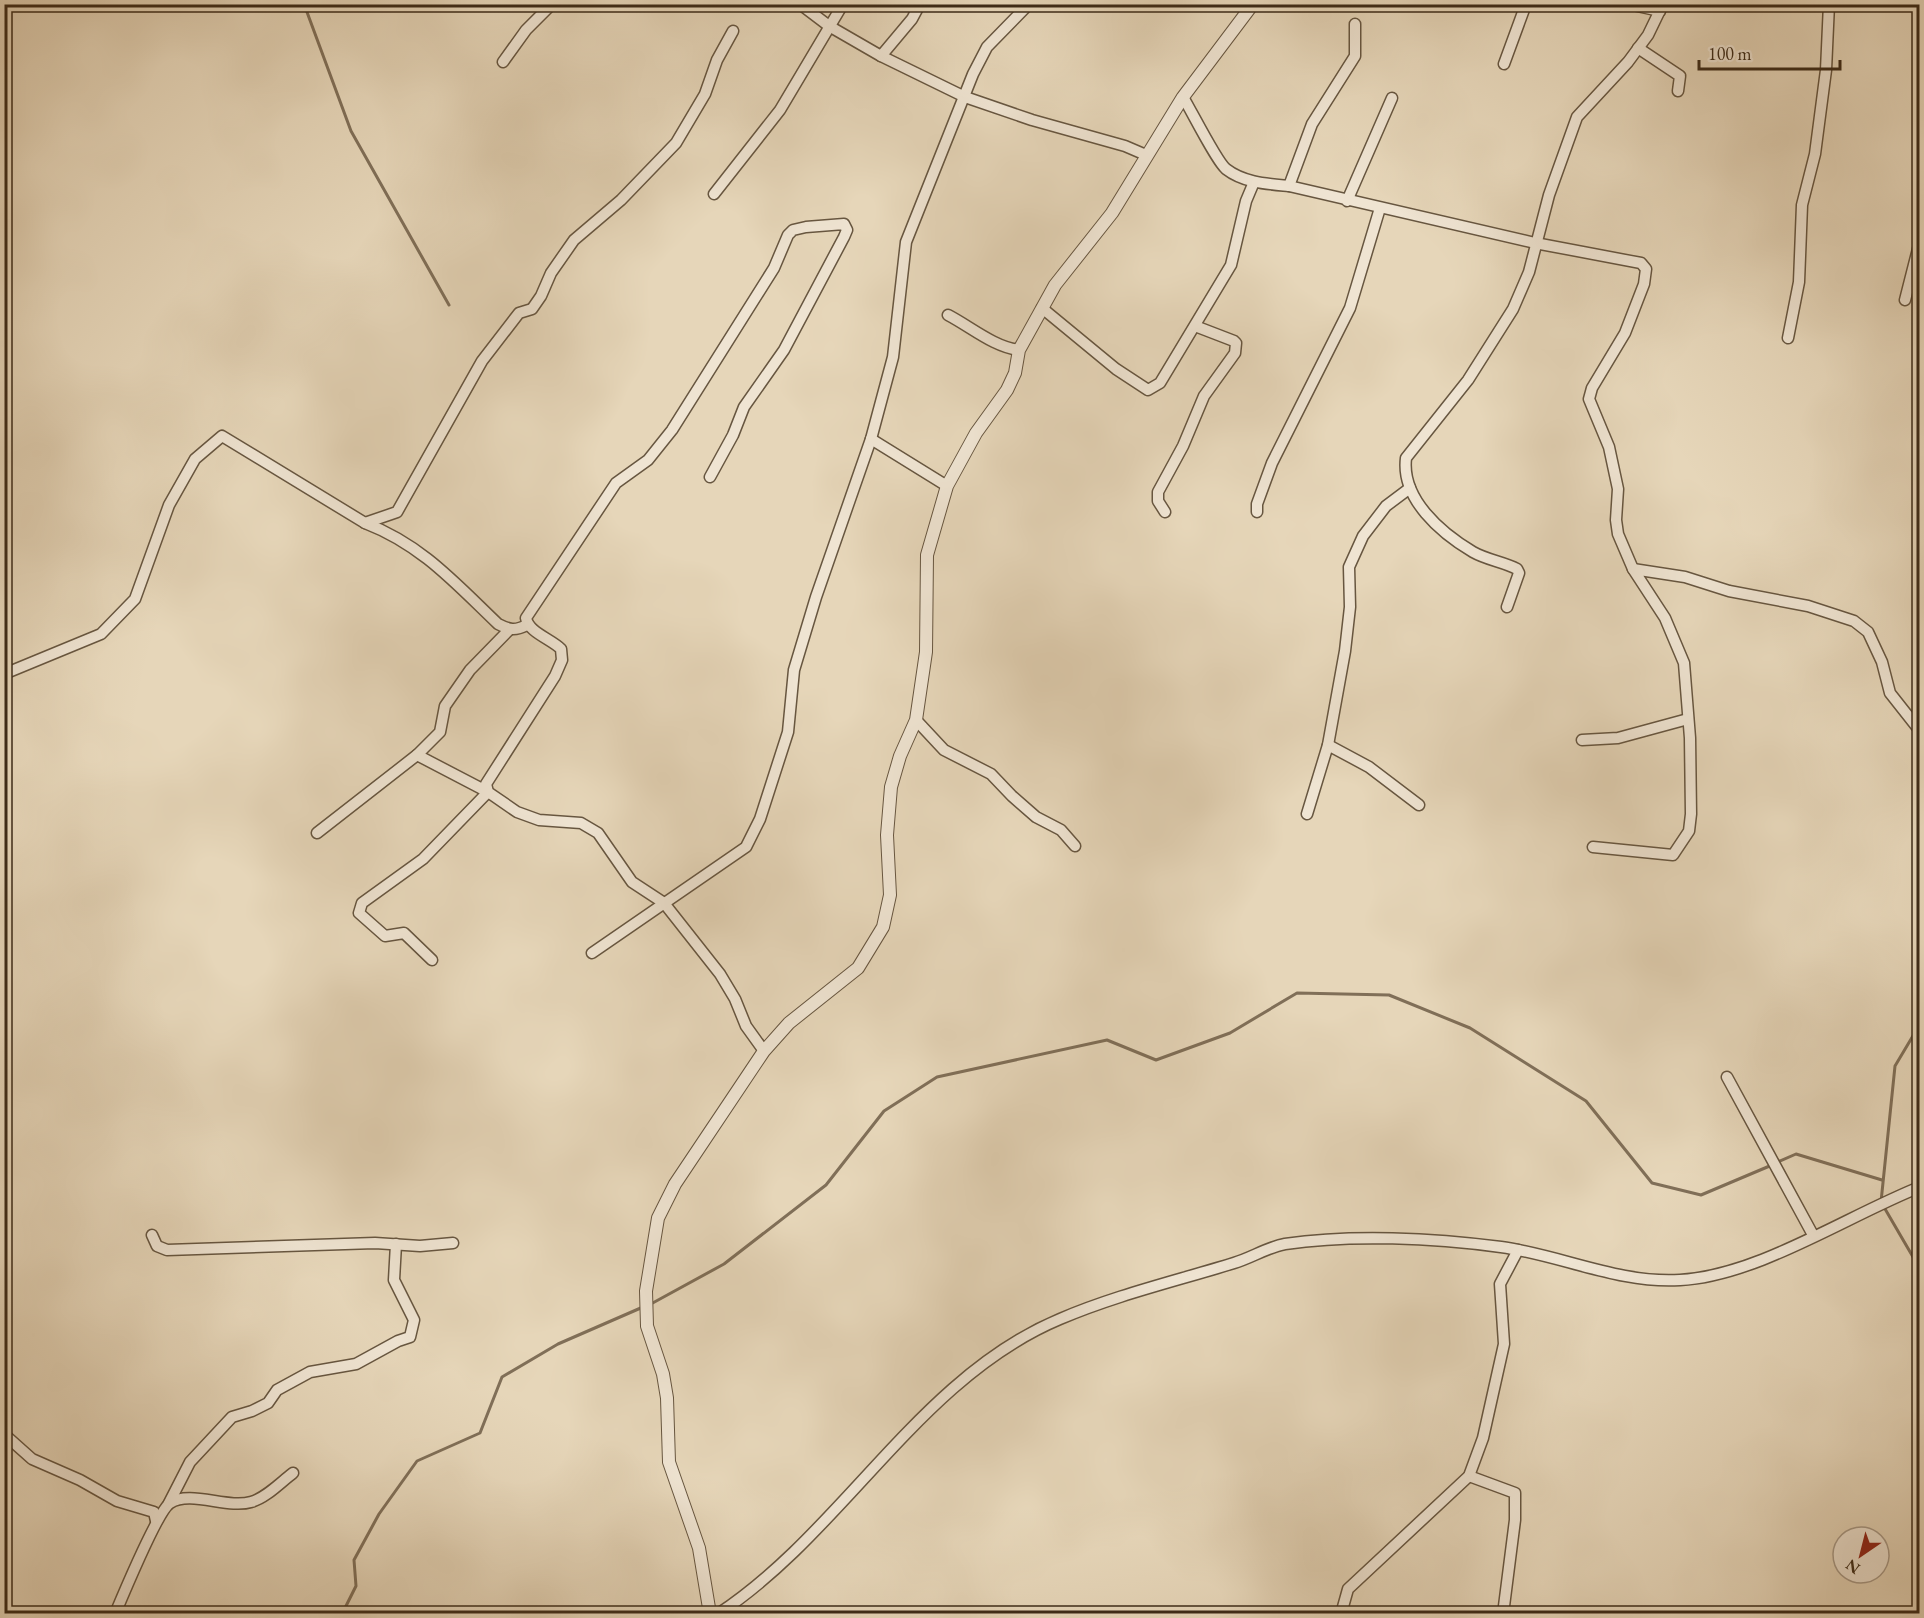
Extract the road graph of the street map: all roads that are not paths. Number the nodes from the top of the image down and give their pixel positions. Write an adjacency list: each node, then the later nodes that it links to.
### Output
1 (552, 4): 16 (street)
2 (800, 4): 12 (street)
3 (843, 4): 12 (street)
4 (920, 4): 15 (street)
5 (1029, 4): 19 (street)
6 (1253, 4): 20 (street)
7 (1526, 4): 17 (street)
8 (1629, 4): 10 (street)
9 (1829, 4): 34 (street)
10 (1662, 8): 14 (street)
11 (1355, 24): 24 (street)
12 (829, 26): 15 (street); 25 (street)
13 (733, 31): 42 (street)
14 (1638, 48): 18 (street); 29 (street)
15 (881, 56): 19 (street)
16 (503, 62)
17 (1504, 64)
18 (1678, 92)
19 (965, 97): 22 (street); 36 (street)
20 (1183, 98): 22 (street); 23 (street)
21 (1392, 98): 26 (street)
22 (1146, 155): 31 (street)
23 (1254, 182): 24 (street); 33 (street)
24 (1289, 186): 26 (street)
25 (714, 194)
26 (1347, 201): 27 (street)
27 (1380, 208): 29 (street); 41 (street)
28 (1920, 241): 30 (street)
29 (1535, 243): 39 (street); 43 (street)
30 (1905, 300)
31 (1042, 309): 33 (street); 35 (street)
32 (948, 315): 35 (street)
33 (1195, 326): 40 (street)
34 (1788, 338)
35 (1019, 350): 38 (street)
36 (871, 439): 38 (street); 60 (street)
37 (710, 477): 45 (street)
38 (947, 486): 49 (street)
39 (1410, 488): 44 (street); 52 (street)
40 (1165, 512)
41 (1257, 512)
42 (365, 524): 46 (street); 47 (street)
43 (1633, 569): 48 (street); 50 (street)
44 (1507, 607)
45 (527, 625): 46 (street); 54 (street)
46 (509, 630): 53 (street)
47 (4, 674)
48 (1688, 719): 51 (street); 59 (street)
49 (916, 720): 58 (street); 63 (street)
50 (1920, 731)
51 (1582, 740)
52 (1328, 745): 55 (street); 56 (street)
53 (417, 755): 54 (street); 57 (street)
54 (488, 792): 60 (street); 62 (street)
55 (1419, 804)
56 (1307, 814)
57 (317, 832)
58 (1075, 846)
59 (1593, 848)
60 (664, 903): 61 (street); 63 (street)
61 (592, 953)
62 (432, 960)
63 (764, 1051): 77 (street)
64 (1726, 1077): 67 (street)
65 (1920, 1187): 67 (street)
66 (152, 1235): 69 (street)
67 (1813, 1235): 70 (street)
68 (453, 1243): 69 (street)
69 (396, 1244): 74 (street)
70 (1518, 1250): 73 (street); 78 (street)
71 (4, 1434): 75 (street)
72 (293, 1473): 74 (street)
73 (1469, 1476): 79 (street); 80 (street)
74 (169, 1503): 75 (street)
75 (156, 1521): 76 (street)
76 (115, 1614)
77 (710, 1614)
78 (717, 1614)
79 (1341, 1614)
80 (1503, 1614)

